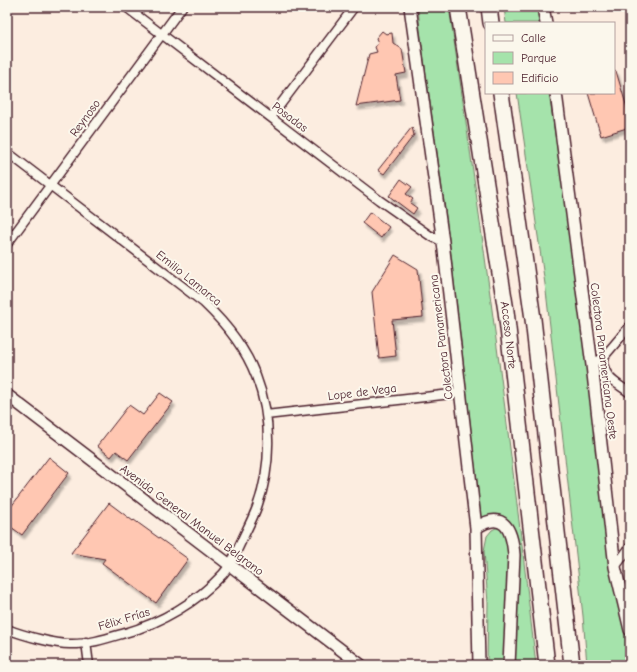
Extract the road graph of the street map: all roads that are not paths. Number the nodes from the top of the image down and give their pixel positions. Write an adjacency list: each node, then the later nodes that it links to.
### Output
1 (126, 7): 10 (street, Posadas)
2 (182, 7): 10 (street, Reynoso)
3 (354, 7): 13 (street)
4 (410, 7): 16 (street, Colectora Panamericana)
5 (458, 7): 36 (highway, Acceso Norte)
6 (489, 7): 8 (highway)
7 (543, 7): 9 (street)
8 (491, 22)
9 (546, 22)
10 (161, 34): 13 (street, Posadas); 15 (street, Reynoso)
11 (501, 94): 37 (highway)
12 (556, 94): 20 (street, Colectora Panamericana Oeste)
13 (271, 117): 16 (street, Posadas)
14 (7, 152): 15 (street, Emilio Lamarca)
15 (51, 185): 17 (street, Reynoso); 24 (street, Emilio Lamarca)
16 (443, 242): 21 (street, Colectora Panamericana)
17 (7, 244)
18 (630, 326): 19 (street)
19 (602, 359): 20 (street); 22 (street)
20 (592, 363): 28 (street, Colectora Panamericana Oeste)
21 (460, 393): 24 (street, Lope de Vega); 25 (street, Colectora Panamericana)
22 (630, 393)
23 (7, 395): 27 (street, Avenida General Manuel Belgrano)
24 (266, 415): 27 (street, Emilio Lamarca)
25 (476, 528): 34 (street, Colectora Panamericana); 35 (street)
26 (630, 547): 28 (street)
27 (230, 565): 31 (street, Félix Frías); 33 (street, Avenida General Manuel Belgrano)
28 (615, 567): 30 (street, Colectora Panamericana Oeste)
29 (7, 629): 31 (street, Félix Frías)
30 (630, 630)
31 (86, 642): 32 (street)
32 (89, 665)
33 (361, 665)
34 (479, 665)
35 (510, 665)
36 (547, 665)
37 (572, 665)

